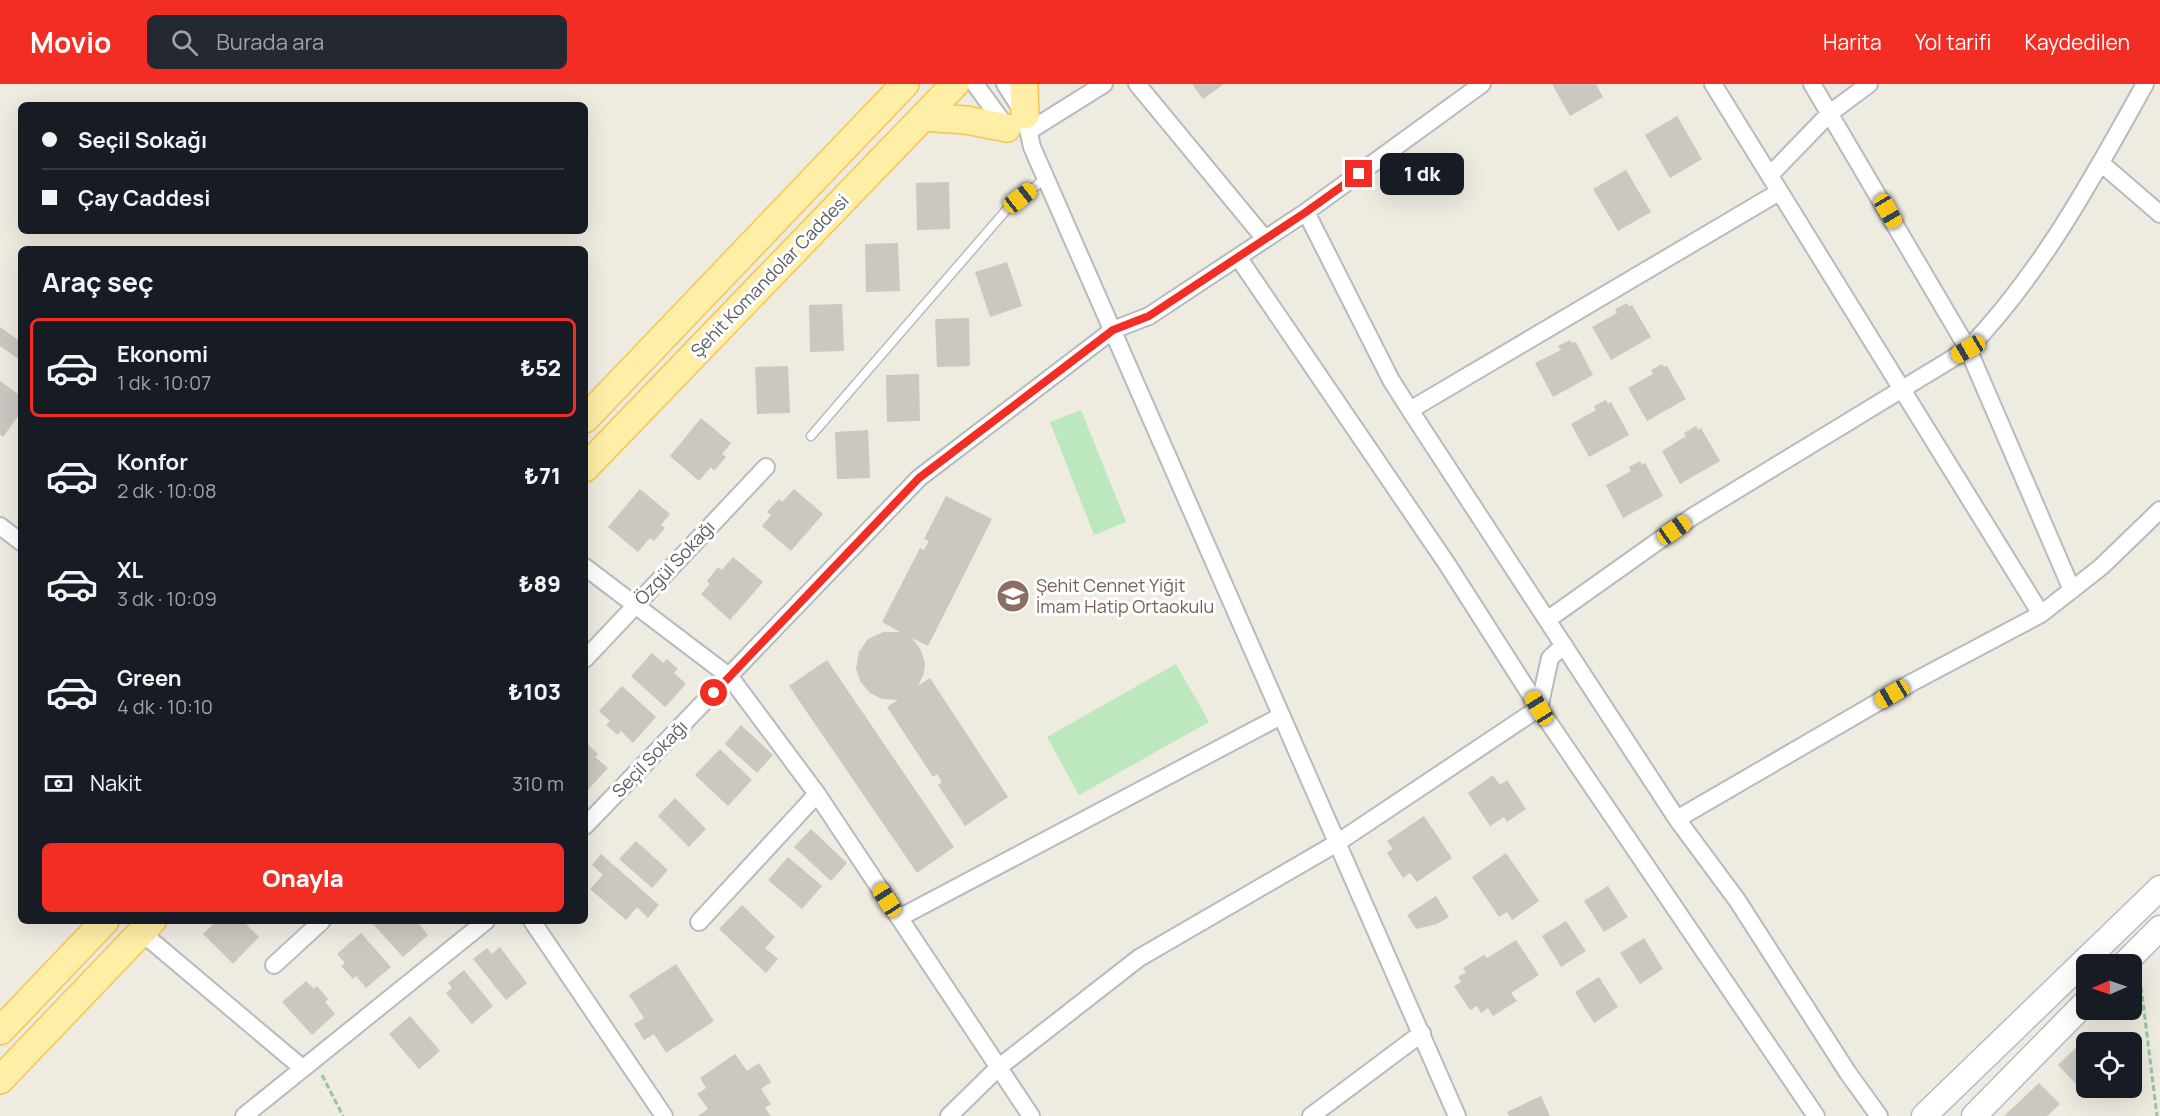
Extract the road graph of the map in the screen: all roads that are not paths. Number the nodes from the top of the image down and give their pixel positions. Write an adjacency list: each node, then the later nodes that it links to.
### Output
1 (890, 84): 14 (main road)
2 (905, 84): 14 (main road, Şehit Komandolar Caddesi)
3 (956, 84): 16 (main road, Şehit Komandolar Caddesi)
4 (975, 84): 17 (street)
5 (1005, 84): 17 (street)
6 (1024, 84): 17 (main road)
7 (1104, 84): 17 (street)
8 (1137, 84): 24 (street)
9 (1482, 84): 22 (street, Seçil Sokağı)
10 (1713, 84): 19 (street)
11 (1812, 84): 15 (street)
12 (1869, 84): 15 (street)
13 (2145, 84): 18 (street)
14 (879, 112): 30 (main road, Şehit Komandolar Caddesi)
15 (1830, 113): 19 (street); 27 (street)
16 (923, 117): 17 (main road); 32 (main road, Şehit Komandolar Caddesi)
17 (1023, 130): 20 (street)
18 (2101, 163): 23 (street); 27 (street)
19 (1770, 176): 21 (street)
20 (1046, 178): 26 (street); 31 (lane)
21 (1779, 192): 28 (street); 29 (street)
22 (1306, 212): 24 (street, Seçil Sokağı); 29 (street)
23 (2160, 214)
24 (1264, 239): 25 (street, Seçil Sokağı)
25 (1238, 257): 26 (street, Seçil Sokağı); 45 (street)
26 (1113, 330): 44 (street, Seçil Sokağı); 46 (street)
27 (1968, 349): 28 (street); 38 (street)
28 (1901, 388): 40 (street); 41 (street)
29 (1410, 410): 41 (street)
30 (588, 416)
31 (812, 436)
32 (588, 465)
33 (766, 467): 39 (street, Özgül Sokağı)
34 (2160, 510): 38 (street)
35 (0, 526): 36 (street)
36 (18, 540)
37 (588, 569): 39 (street)
38 (2072, 590): 40 (street)
39 (636, 603): 43 (street, Özgül Sokağı); 44 (street)
40 (2041, 614): 48 (street)
41 (1547, 620): 42 (street)
42 (1563, 645): 45 (street); 48 (street)
43 (588, 656)
44 (730, 677): 47 (street); 49 (street, Seçil Sokağı)
45 (1539, 708): 50 (street); 74 (street)
46 (1281, 716): 50 (street); 52 (street)
47 (817, 794): 52 (street); 53 (street)
48 (1677, 819): 75 (street)
49 (588, 823)
50 (1337, 843): 64 (street); 66 (street)
51 (2160, 888): 76 (street)
52 (899, 918): 66 (street)
53 (699, 922)
54 (102, 924): 63 (main road)
55 (319, 924): 61 (street)
56 (482, 924): 65 (street)
57 (534, 924): 69 (street)
58 (147, 927): 65 (street); 67 (main road)
59 (2160, 928): 60 (street)
60 (2134, 954)
61 (274, 965)
62 (2076, 1012): 77 (street)
63 (0, 1031)
64 (1422, 1033): 72 (street); 73 (street)
65 (307, 1062): 68 (street)
66 (998, 1068): 70 (street); 71 (street)
67 (0, 1080)
68 (244, 1116)
69 (664, 1116)
70 (949, 1116)
71 (1031, 1116)
72 (1311, 1116)
73 (1457, 1116)
74 (1816, 1116)
75 (1879, 1116)
76 (1924, 1116)
77 (1974, 1116)

